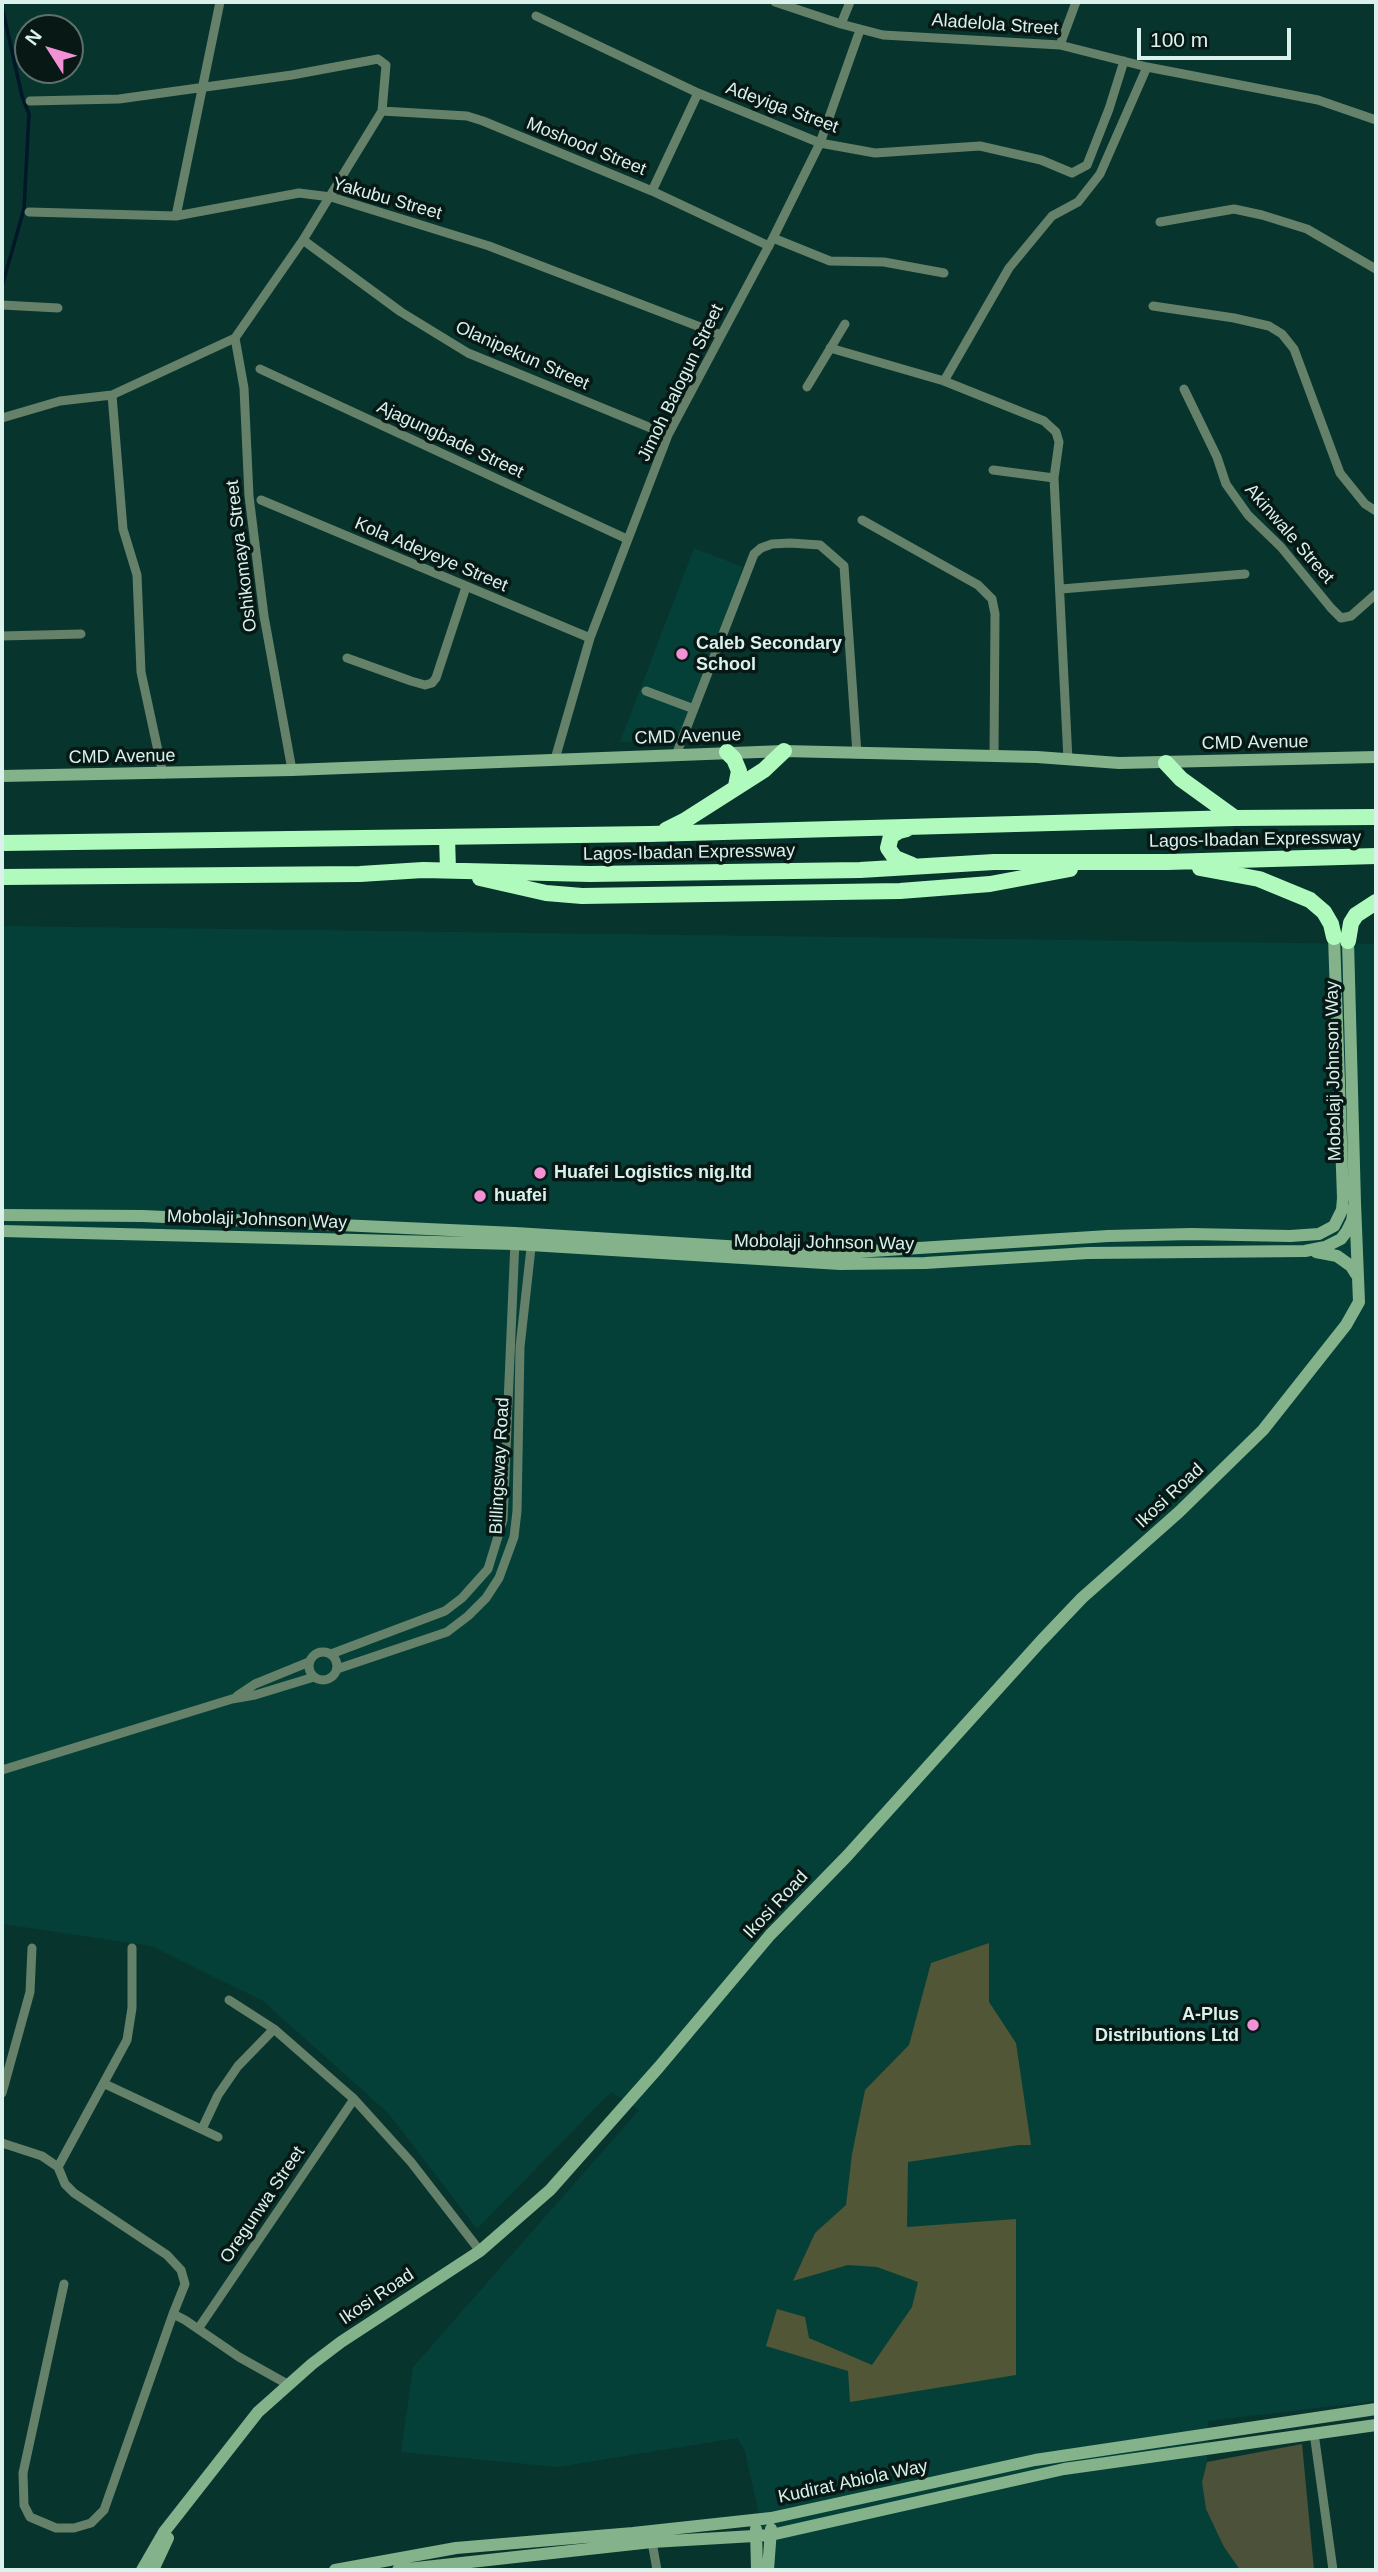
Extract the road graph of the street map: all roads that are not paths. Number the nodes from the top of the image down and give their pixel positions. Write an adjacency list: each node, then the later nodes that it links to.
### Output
1 (220, 2): 11 (street)
2 (775, 2): 6 (street, Aladelola Street)
3 (850, 2): 6 (street)
4 (1076, 2): 8 (street)
5 (536, 16): 12 (street, Adeyiga Street)
6 (841, 24): 7 (street, Aladelola Street)
7 (860, 30): 8 (street, Aladelola Street); 16 (street, Jimoh Balogun Street)
8 (1060, 45): 9 (street, Aladelola Street)
9 (1124, 61): 10 (street, Aladelola Street); 16 (street, Adeyiga Street)
10 (1147, 67): 15 (street, Aladelola Street); 34 (street)
11 (204, 87): 13 (street); 14 (street); 20 (street)
12 (698, 93): 16 (street, Adeyiga Street); 17 (street)
13 (30, 101)
14 (382, 111): 17 (street, Moshood Street); 18 (street)
15 (1376, 120)
16 (820, 143): 23 (street, Jimoh Balogun Street)
17 (652, 191): 23 (street, Moshood Street)
18 (331, 197): 20 (street, Yakubu Street); 22 (street); 30 (street, Yakubu Street)
19 (29, 212): 20 (street, Yakubu Street)
20 (176, 216)
21 (1160, 222): 24 (street)
22 (303, 240): 31 (street); 39 (street, Olanipekun Street)
23 (771, 242): 25 (street, Moshood Street); 30 (street, Jimoh Balogun Street)
24 (1376, 269)
25 (944, 272)
26 (2, 305): 28 (street)
27 (1153, 306): 43 (street)
28 (58, 308)
29 (845, 324): 32 (street)
30 (721, 335): 39 (street, Jimoh Balogun Street)
31 (235, 338): 37 (street); 65 (street, Oshikomaya Street)
32 (830, 348): 34 (street); 35 (street)
33 (260, 369): 45 (street, Ajagungbade Street)
34 (944, 381): 41 (street)
35 (807, 387)
36 (1184, 389): 49 (street, Akinwale Street)
37 (112, 394): 38 (street); 66 (street)
38 (2, 418)
39 (668, 435): 45 (street, Jimoh Balogun Street)
40 (993, 470): 41 (street)
41 (1054, 478): 48 (street)
42 (261, 500): 47 (street, Kola Adeyeye Street)
43 (1376, 511)
44 (862, 520): 60 (street)
45 (626, 539): 52 (street, Jimoh Balogun Street)
46 (1245, 574): 48 (street)
47 (466, 587): 52 (street, Kola Adeyeye Street); 53 (street)
48 (1061, 589): 63 (street)
49 (1376, 594)
50 (81, 634): 51 (street)
51 (2, 636)
52 (590, 638): 62 (street, Jimoh Balogun Street)
53 (347, 658)
54 (646, 691): 55 (street)
55 (694, 709): 58 (street); 59 (street)
56 (784, 751): 57 (street, CMD Avenue); 58 (street, CMD Avenue); 68 (highway)
57 (727, 752): 59 (street, CMD Avenue); 68 (highway)
58 (857, 754): 60 (street, CMD Avenue)
59 (676, 755): 62 (street, CMD Avenue)
60 (994, 756): 63 (street, CMD Avenue)
61 (1376, 757): 64 (street, CMD Avenue)
62 (555, 760): 65 (street, CMD Avenue)
63 (1068, 760): 64 (street, CMD Avenue)
64 (1166, 763): 70 (highway)
65 (292, 770): 66 (street, CMD Avenue)
66 (163, 774): 67 (street, CMD Avenue)
67 (2, 776)
68 (736, 786): 72 (highway)
69 (1376, 817): 70 (highway, Lagos-Ibadan Expressway)
70 (1235, 818): 71 (highway, Lagos-Ibadan Expressway)
71 (927, 826): 72 (highway, Lagos-Ibadan Expressway); 78 (highway)
72 (650, 834): 73 (highway, Lagos-Ibadan Expressway)
73 (447, 836): 74 (highway, Lagos-Ibadan Expressway); 79 (highway)
74 (2, 843)
75 (1376, 856): 76 (highway, Lagos-Ibadan Expressway)
76 (1167, 862): 77 (highway, Lagos-Ibadan Expressway); 83 (highway)
77 (1088, 863): 78 (highway, Lagos-Ibadan Expressway); 80 (highway)
78 (912, 866): 80 (highway, Lagos-Ibadan Expressway)
79 (448, 870): 80 (highway, Lagos-Ibadan Expressway); 81 (highway, Lagos-Ibadan Expressway)
80 (466, 871)
81 (2, 877)
82 (1376, 902): 83 (highway)
83 (1341, 939): 85 (street, Mobolaji Johnson Way); 85 (street, Mobolaji Johnson Way)
84 (2, 1215): 88 (street, Mobolaji Johnson Way)
85 (1349, 1221): 87 (street); 90 (street); 93 (street, Ikosi Road)
86 (2, 1231): 88 (street, Mobolaji Johnson Way)
87 (1324, 1233): 89 (street, Mobolaji Johnson Way); 90 (street)
88 (515, 1239): 89 (street, Mobolaji Johnson Way); 94 (street, Billingsway Road)
89 (532, 1240): 91 (street, Mobolaji Johnson Way); 96 (street, Billingsway Road)
90 (1329, 1245): 91 (street, Mobolaji Johnson Way); 92 (street)
91 (1305, 1251): 92 (street)
92 (1338, 1256): 93 (street)
93 (1356, 1274): 111 (street, Ikosi Road)
94 (331, 1654): 95 (street); 96 (street)
95 (309, 1662): 97 (street); 98 (street)
96 (337, 1669): 97 (street)
97 (314, 1677): 98 (street)
98 (232, 1699): 99 (street)
99 (2, 1770)
100 (32, 1948): 105 (street)
101 (132, 1948): 104 (street)
102 (229, 2000): 103 (street)
103 (274, 2029): 106 (street); 107 (street)
104 (105, 2084): 107 (street); 110 (street)
105 (2, 2093)
106 (354, 2099): 111 (street); 114 (street, Oregunwa Street)
107 (202, 2129): 108 (street)
108 (218, 2137)
109 (2, 2143): 110 (street)
110 (58, 2167): 113 (street)
111 (481, 2251): 115 (street, Ikosi Road)
112 (64, 2284): 113 (street)
113 (173, 2314): 114 (street)
114 (198, 2329): 115 (street)
115 (289, 2385): 121 (street, Ikosi Road)
116 (1376, 2409): 119 (street, Kudirat Abiola Way)
117 (1376, 2425): 118 (street, Kudirat Abiola Way)
118 (1314, 2433): 122 (street, Kudirat Abiola Way); 132 (street)
119 (771, 2518): 120 (street, Kudirat Abiola Way); 122 (street)
120 (756, 2519): 123 (street); 127 (street, Kudirat Abiola Way)
121 (174, 2522): 125 (street, Ikosi Road); 126 (street, Ikosi Road)
122 (772, 2535): 123 (street, Kudirat Abiola Way); 131 (street)
123 (755, 2536): 124 (street, Kudirat Abiola Way); 130 (street)
124 (652, 2542): 128 (street, Kudirat Abiola Way); 129 (street)
125 (142, 2570)
126 (153, 2570)
127 (335, 2570)
128 (398, 2570)
129 (657, 2570)
130 (757, 2570)
131 (768, 2570)
132 (1333, 2570)

